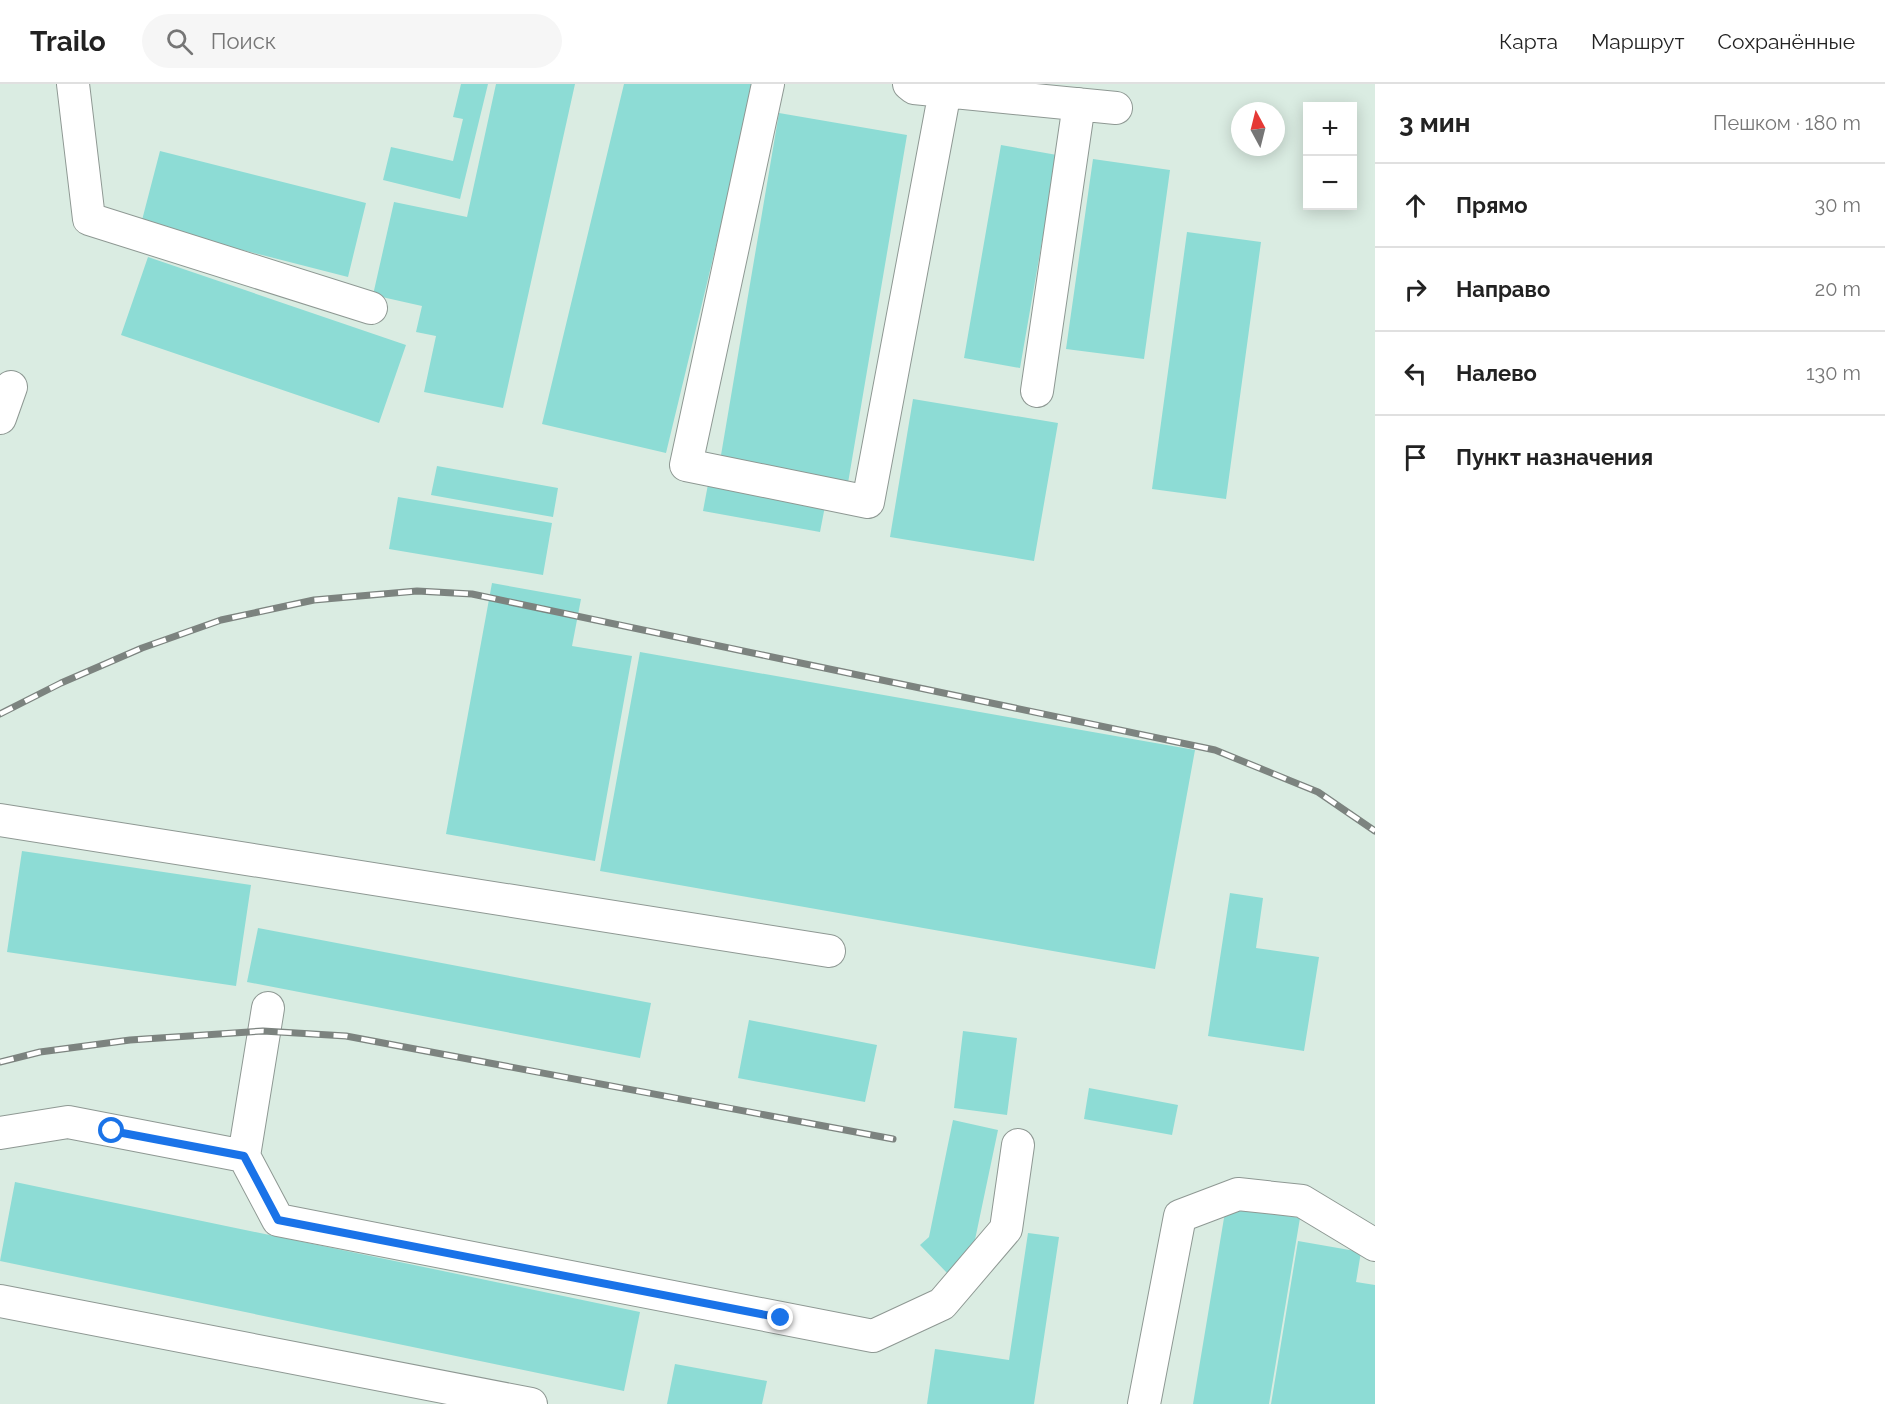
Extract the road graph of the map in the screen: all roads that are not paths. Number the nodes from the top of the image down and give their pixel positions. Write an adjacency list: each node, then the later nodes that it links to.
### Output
1 (73, 84): 7 (lane)
2 (768, 84): 4 (lane)
3 (909, 84): 4 (lane)
4 (945, 91): 5 (lane)
5 (1079, 104): 6 (lane); 9 (lane)
6 (1116, 108)
7 (371, 308)
8 (11, 387): 10 (lane)
9 (1036, 391)
10 (0, 418)
11 (0, 820): 12 (lane)
12 (829, 951)
13 (268, 1008): 16 (lane)
14 (0, 1133): 16 (lane)
15 (1018, 1146): 16 (lane)
16 (244, 1156)
17 (1375, 1245): 20 (lane)
18 (0, 1301): 19 (lane)
19 (531, 1404)
20 (1144, 1404)

